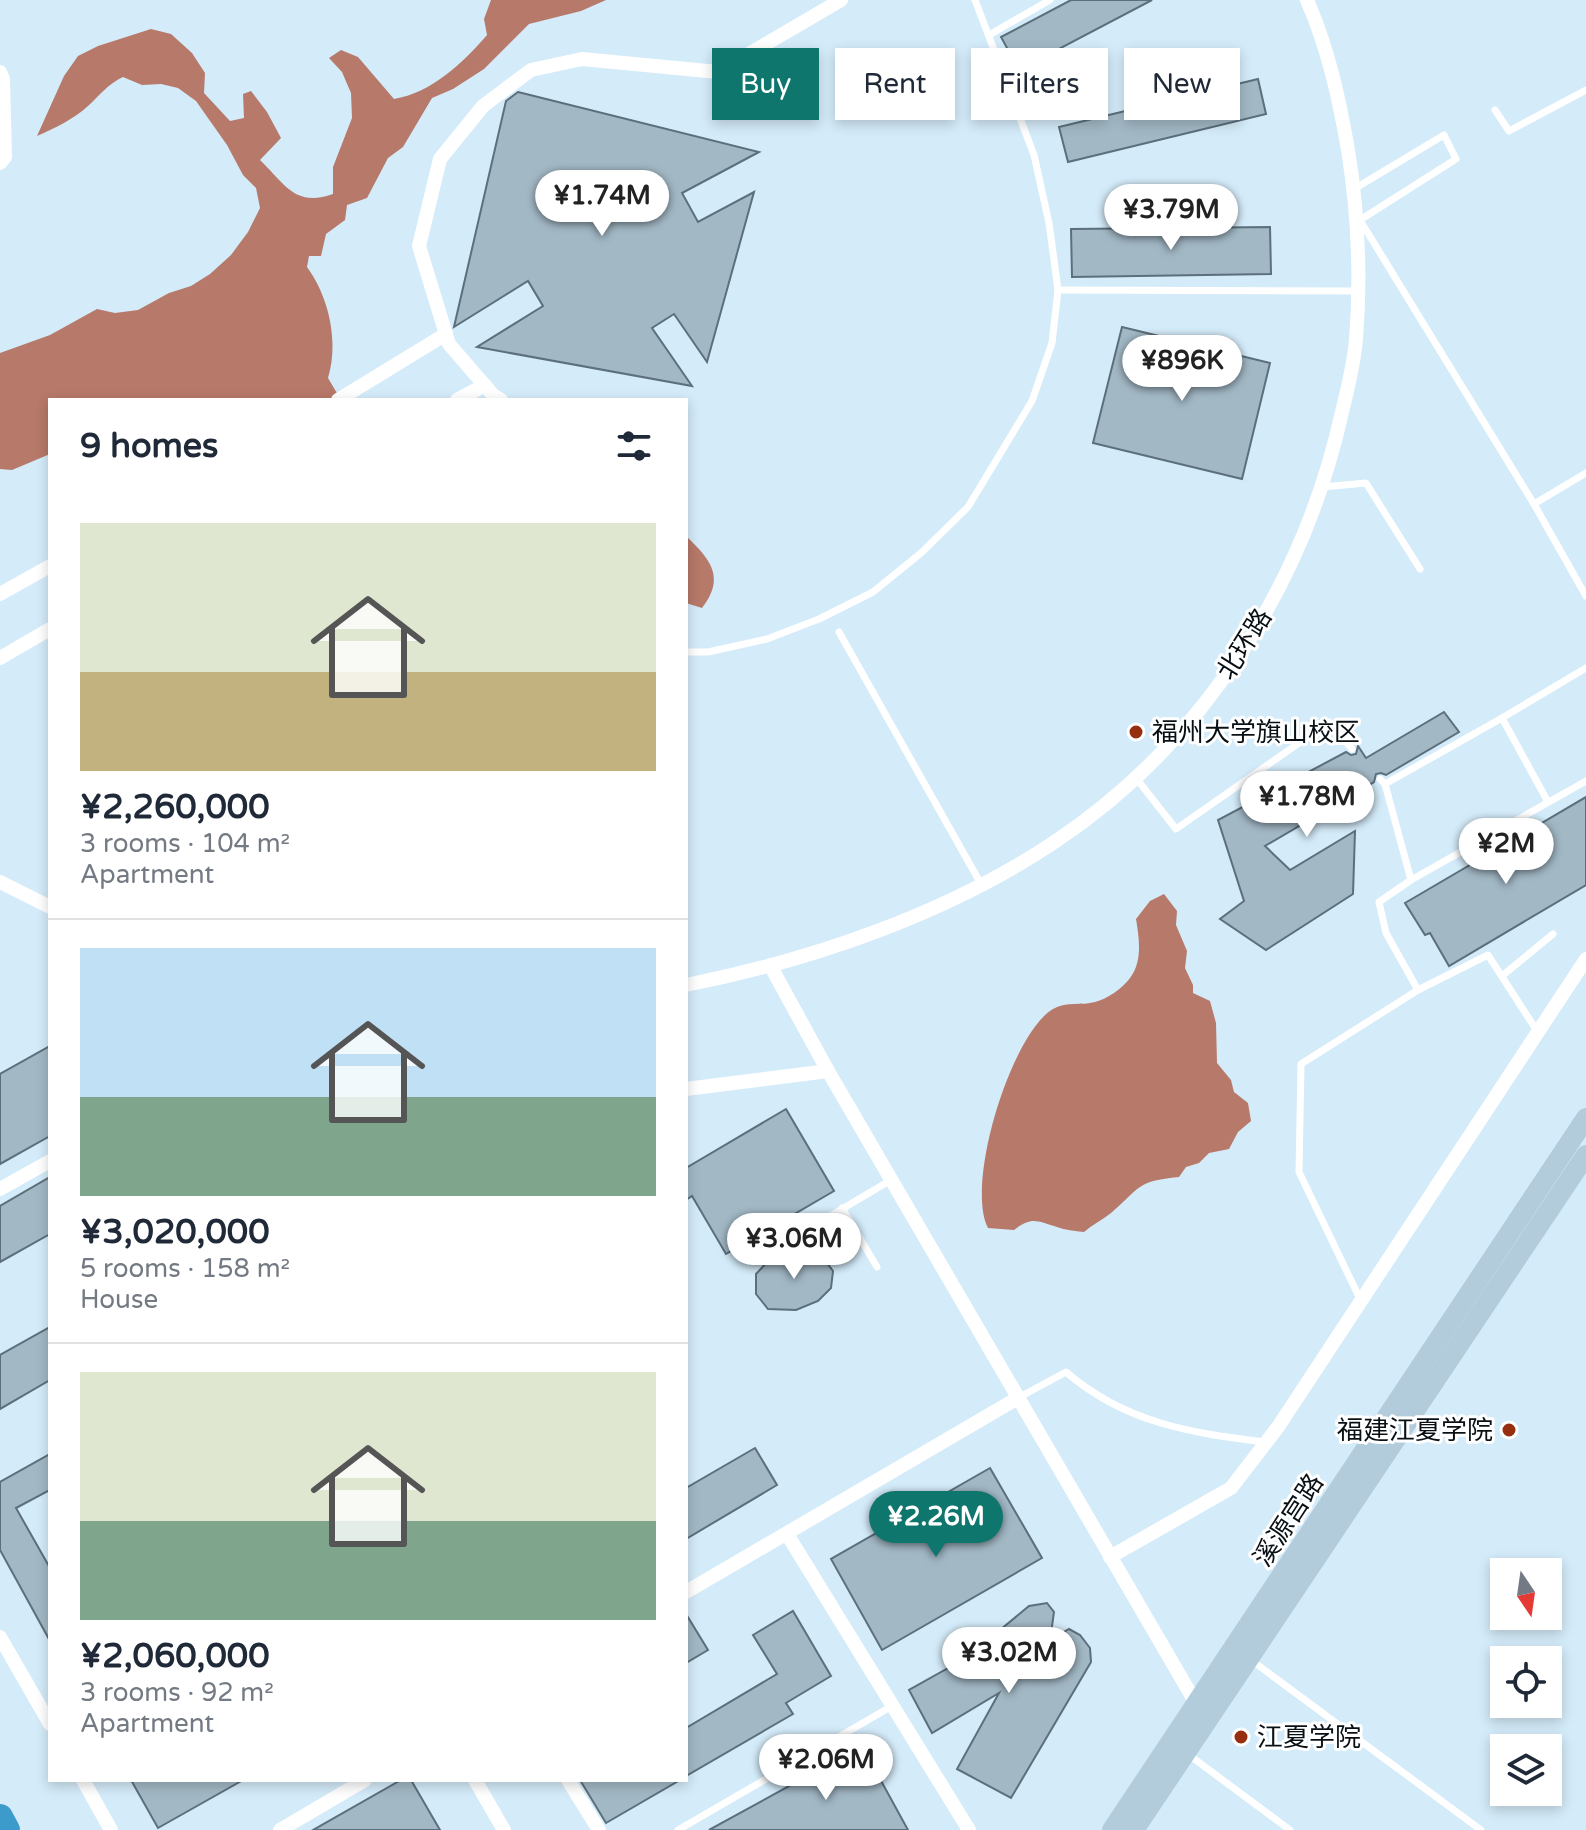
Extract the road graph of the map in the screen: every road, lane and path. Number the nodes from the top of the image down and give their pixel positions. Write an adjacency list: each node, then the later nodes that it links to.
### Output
1 (841, 0): 14 (street)
2 (975, 0): 5 (lane)
3 (1050, 0): 5 (lane)
4 (1307, 0): 10 (street, 北环路)
5 (989, 35): 12 (lane)
6 (0, 72): 9 (street)
7 (1586, 90): 8 (lane)
8 (1495, 110)
9 (0, 163)
10 (1354, 189): 11 (street, 北环路); 11 (lane)
11 (1359, 218): 13 (street, 北环路); 21 (lane)
12 (1058, 290): 13 (lane); 28 (lane)
13 (1358, 291): 20 (street, 北环路)
14 (446, 334): 15 (street); 16 (street)
15 (485, 385): 17 (street); 18 (street)
16 (342, 398)
17 (461, 398)
18 (499, 398)
19 (1586, 473): 21 (lane)
20 (1322, 487): 23 (lane); 33 (street, 北环路)
21 (1534, 504): 25 (lane)
22 (48, 567): 24 (street)
23 (1420, 569)
24 (0, 594)
25 (1586, 596)
26 (48, 630): 29 (street)
27 (839, 632): 38 (lane)
28 (688, 652)
29 (0, 658)
30 (1586, 668): 31 (lane)
31 (1502, 718): 35 (lane); 36 (lane)
32 (1352, 749): 33 (lane)
33 (1136, 778): 38 (street, 北环路)
34 (1586, 781): 35 (lane)
35 (1548, 802): 36 (lane)
36 (1411, 880): 45 (lane)
37 (0, 882): 39 (street)
38 (981, 884): 42 (street, 北环路)
39 (48, 906)
40 (1553, 934): 43 (lane)
41 (1586, 959): 46 (street)
42 (770, 965): 44 (street, 北环路); 47 (street)
43 (1502, 976): 45 (lane); 46 (lane)
44 (688, 985)
45 (1418, 990): 57 (lane)
46 (1537, 1031): 57 (street)
47 (828, 1071): 48 (street); 52 (street)
48 (688, 1089)
49 (1586, 1118): 64 (main road, 溪源宫路)
50 (1586, 1155): 64 (main road, 溪源宫路)
51 (48, 1162): 53 (street)
52 (891, 1180): 54 (lane); 58 (street)
53 (0, 1189)
54 (842, 1208): 55 (lane); 56 (lane)
55 (783, 1244)
56 (877, 1267)
57 (1361, 1301): 59 (street)
58 (1018, 1398): 59 (lane); 60 (street); 61 (street)
59 (1265, 1442): 61 (street)
60 (787, 1534): 62 (street); 65 (street)
61 (1110, 1557): 66 (street)
62 (688, 1591)
63 (0, 1637): 67 (street)
64 (1242, 1654): 66 (main road, 溪源宫路); 68 (main road, 溪源宫路); 84 (lane)
65 (894, 1705): 79 (lane); 80 (street)
66 (1197, 1705): 68 (main road, 溪源宫路)
67 (48, 1721)
68 (1178, 1748): 81 (main road, 溪源宫路); 82 (main road, 溪源宫路); 83 (lane)
69 (84, 1782): 75 (street)
70 (362, 1782): 76 (street)
71 (476, 1782): 77 (street)
72 (569, 1782): 78 (street)
73 (0, 1817): 74 (highway)
74 (7, 1830)
75 (111, 1830)
76 (280, 1830)
77 (504, 1830)
78 (599, 1830)
79 (678, 1830)
80 (969, 1830)
81 (1112, 1830)
82 (1134, 1830)
83 (1290, 1830)
84 (1481, 1830)

